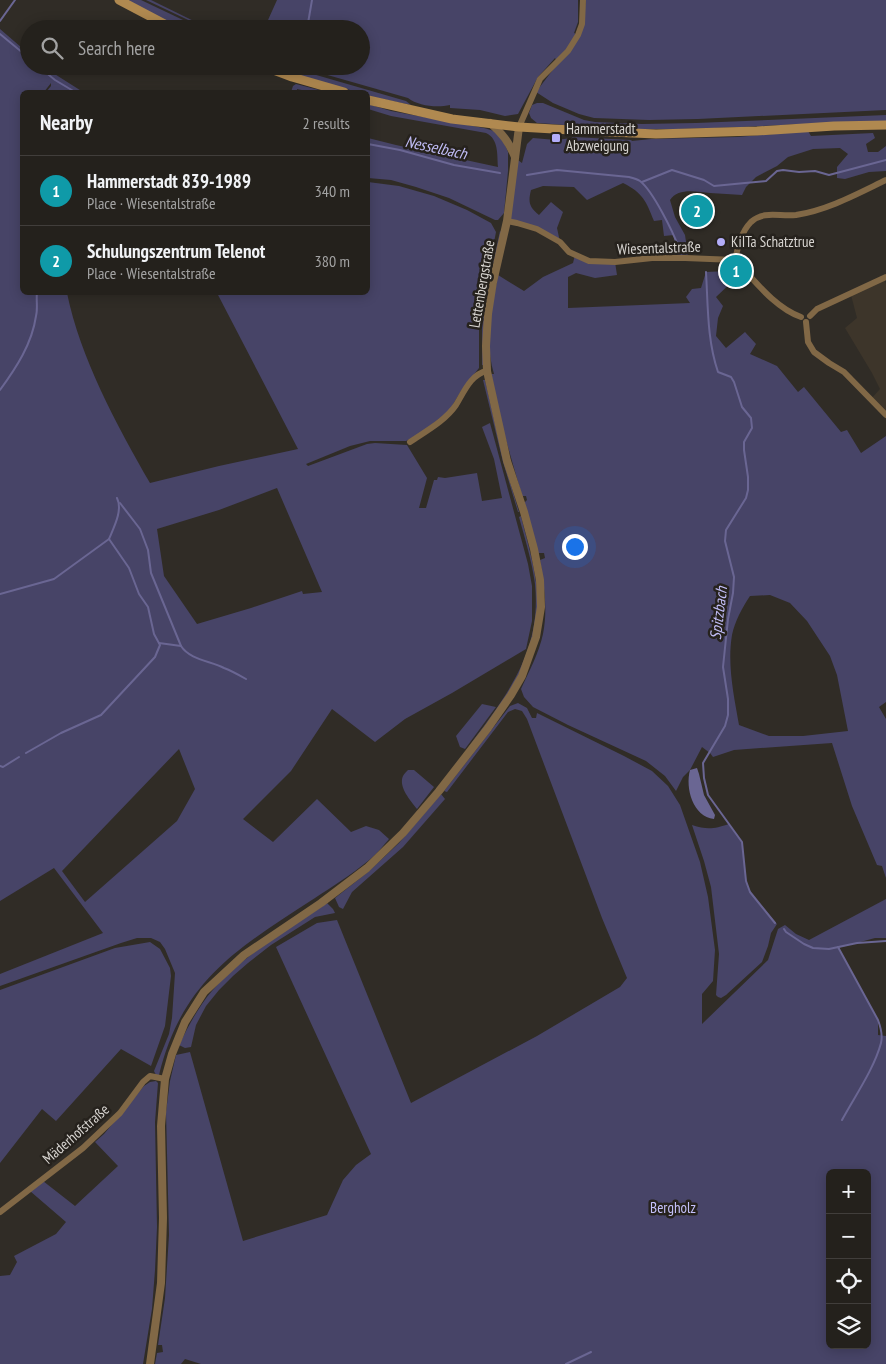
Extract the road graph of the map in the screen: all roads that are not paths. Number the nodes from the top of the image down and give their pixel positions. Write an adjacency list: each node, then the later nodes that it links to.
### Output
1 (119, 0): 3 (main road)
2 (583, 0): 9 (street)
3 (157, 20)
4 (287, 75): 5 (main road)
5 (337, 90)
6 (370, 100): 7 (main road)
7 (490, 123): 9 (main road); 10 (street)
8 (886, 125): 9 (main road)
9 (519, 127): 10 (street, Lettenbergstraße)
10 (515, 158): 12 (street, Lettenbergstraße)
11 (886, 180): 13 (street)
12 (507, 221): 13 (street, Wiesentalstraße); 16 (street, Lettenbergstraße)
13 (734, 260): 15 (street)
14 (886, 277): 15 (street)
15 (806, 318): 17 (street)
16 (486, 371): 18 (street); 19 (street, Lettenbergstraße)
17 (886, 415)
18 (410, 442)
19 (165, 1079): 20 (street, Mäderhofstraße); 21 (street, Lettenbergstraße)
20 (0, 1212)
21 (150, 1364)

